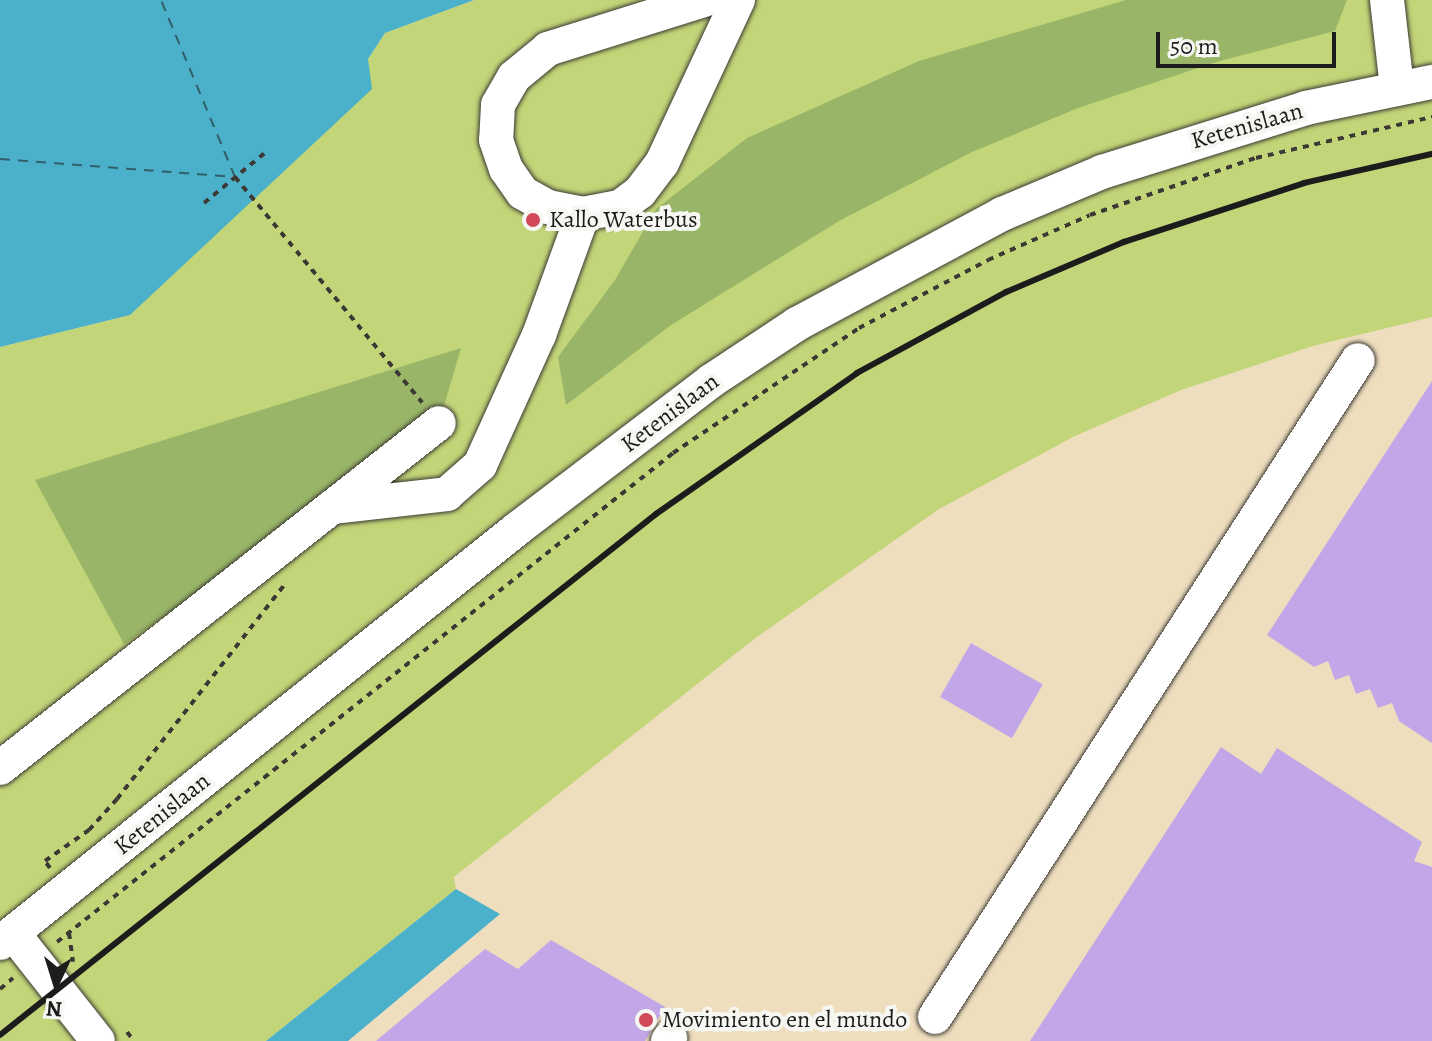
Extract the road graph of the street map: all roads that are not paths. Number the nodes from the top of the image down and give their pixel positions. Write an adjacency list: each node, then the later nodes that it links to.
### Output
1 (704, 0): 6 (street)
2 (738, 0): 6 (street)
3 (1387, 0): 5 (street)
4 (1432, 82): 5 (street, Ketenislaan)
5 (1397, 88): 11 (street, Ketenislaan)
6 (583, 214): 9 (street)
7 (1358, 360): 12 (street)
8 (439, 423): 9 (street)
9 (331, 507): 10 (street)
10 (0, 768)
11 (6, 938): 13 (street, Ketenislaan)
12 (935, 1017)
13 (98, 1041)

